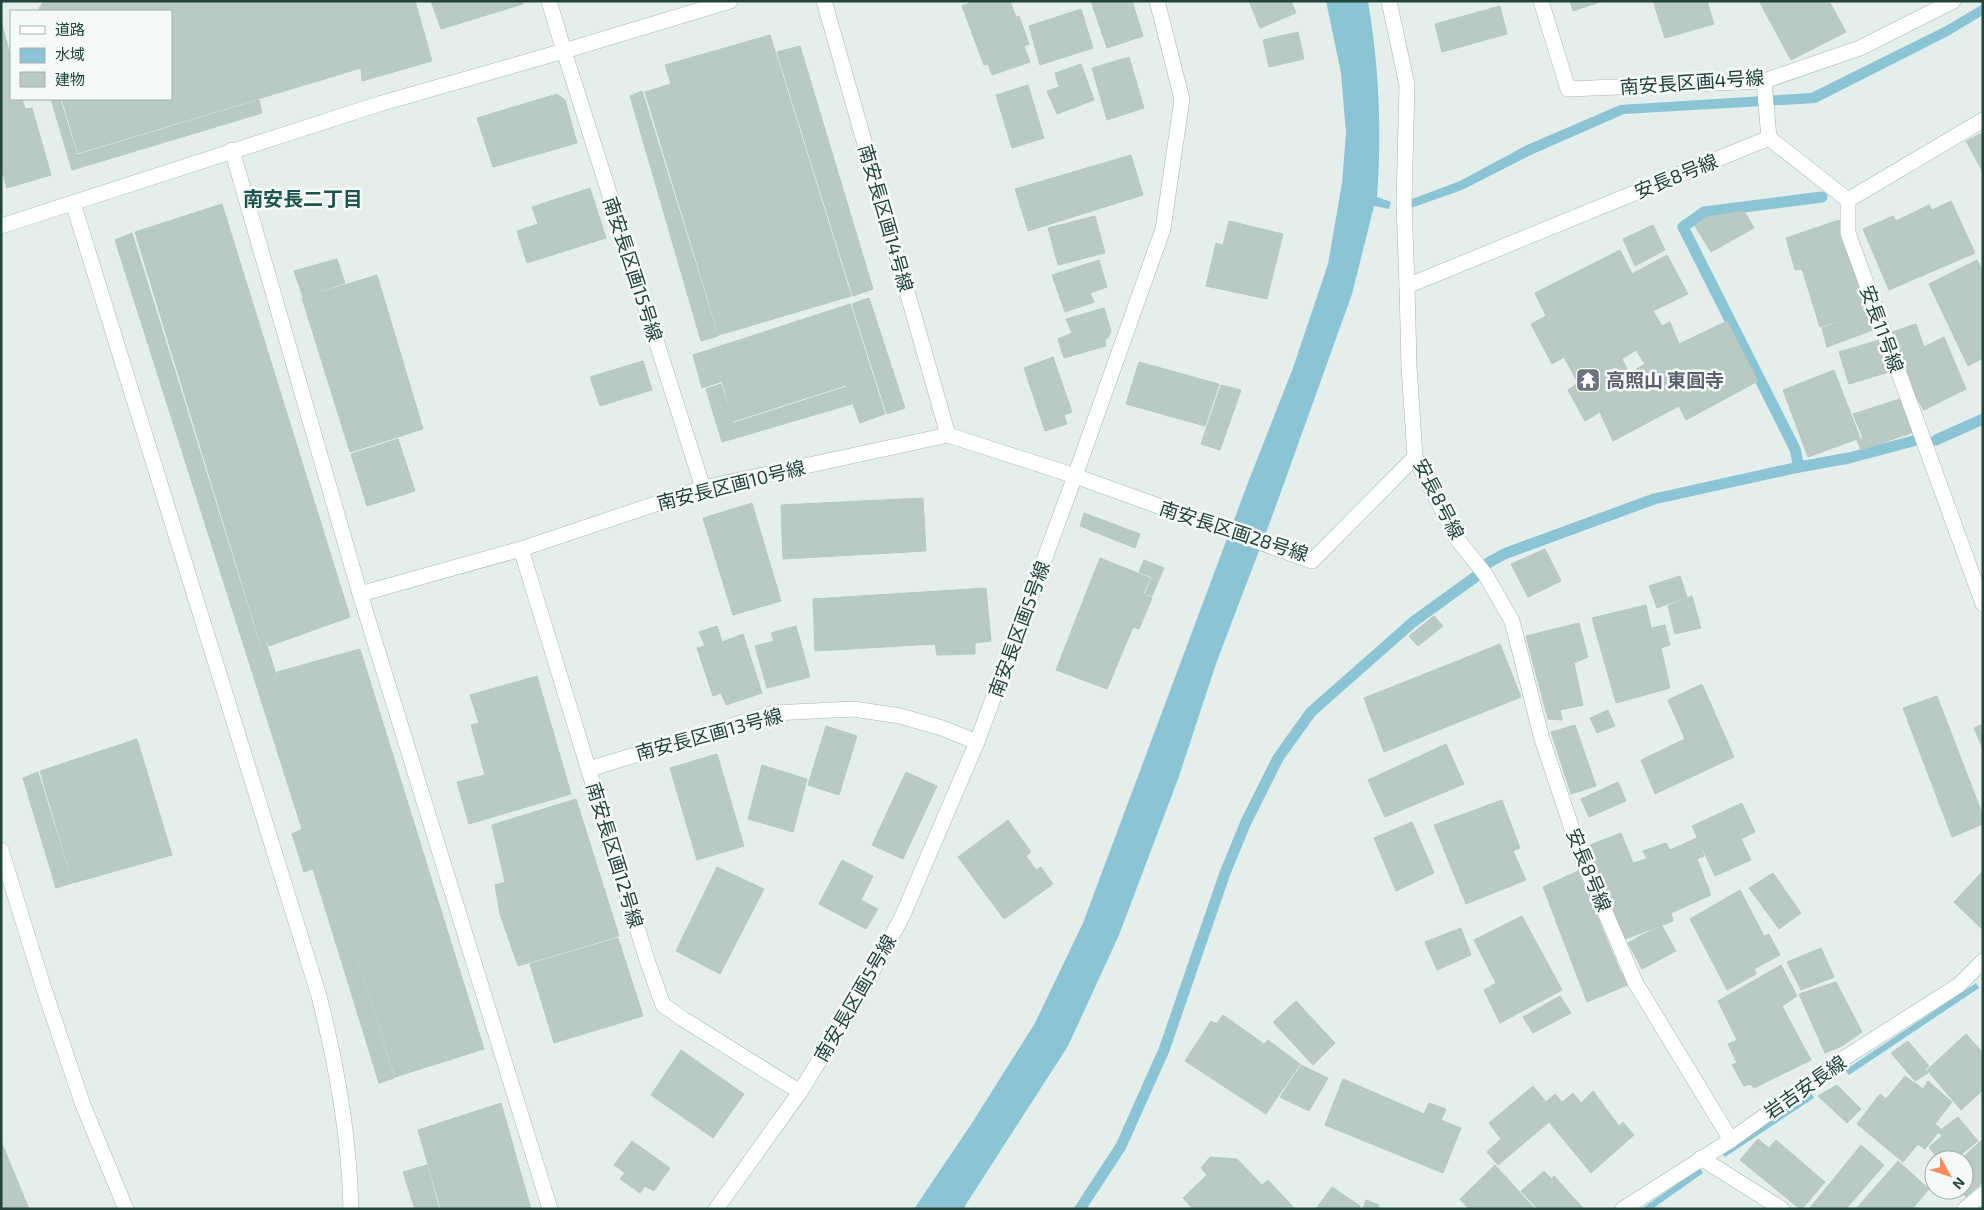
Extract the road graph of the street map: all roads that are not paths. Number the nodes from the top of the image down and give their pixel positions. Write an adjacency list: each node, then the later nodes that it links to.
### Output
1 (549, 1): 8 (street, 南安長区画15号線)
2 (730, 1): 8 (street)
3 (824, 1): 17 (street, 南安長区画14号線)
4 (1157, 1): 19 (street, 南安長区画5号線)
5 (1389, 1): 16 (street)
6 (1541, 1): 9 (street, 南安長区画4号線)
7 (1953, 1): 9 (street, 南安長区画4号線)
8 (564, 51): 12 (street); 20 (street, 南安長区画15号線)
9 (1764, 81): 11 (street)
10 (1983, 120): 13 (street)
11 (1769, 138): 13 (street); 16 (street, 安長8号線)
12 (232, 150): 14 (street); 22 (street)
13 (1848, 200): 23 (street, 安長11号線)
14 (73, 203): 15 (street); 33 (street)
15 (1, 226)
16 (1407, 286): 18 (street, 安長8号線)
17 (948, 435): 19 (street); 20 (street, 南安長区画10号線)
18 (1415, 457): 19 (street, 南安長区画28号線); 29 (street, 安長8号線)
19 (1075, 476): 24 (street, 南安長区画5号線)
20 (703, 488): 21 (street, 南安長区画10号線)
21 (521, 548): 22 (street, 南安長区画10号線); 25 (street, 南安長区画12号線)
22 (360, 594): 34 (street)
23 (1983, 604)
24 (977, 742): 25 (street, 南安長区画13号線); 28 (street, 南安長区画5号線)
25 (589, 768): 28 (street, 南安長区画12号線)
26 (1, 850): 32 (street)
27 (1983, 961): 29 (street, 岩吉安長線)
28 (800, 1092): 35 (street, 南安長区画5号線)
29 (1731, 1140): 30 (street, 岩吉安長線)
30 (1701, 1158): 36 (street, 岩吉安長線); 37 (street)
31 (1983, 1194): 38 (street)
32 (126, 1209)
33 (352, 1209)
34 (550, 1209)
35 (716, 1209)
36 (1622, 1209)
37 (1782, 1209)
38 (1965, 1209)

